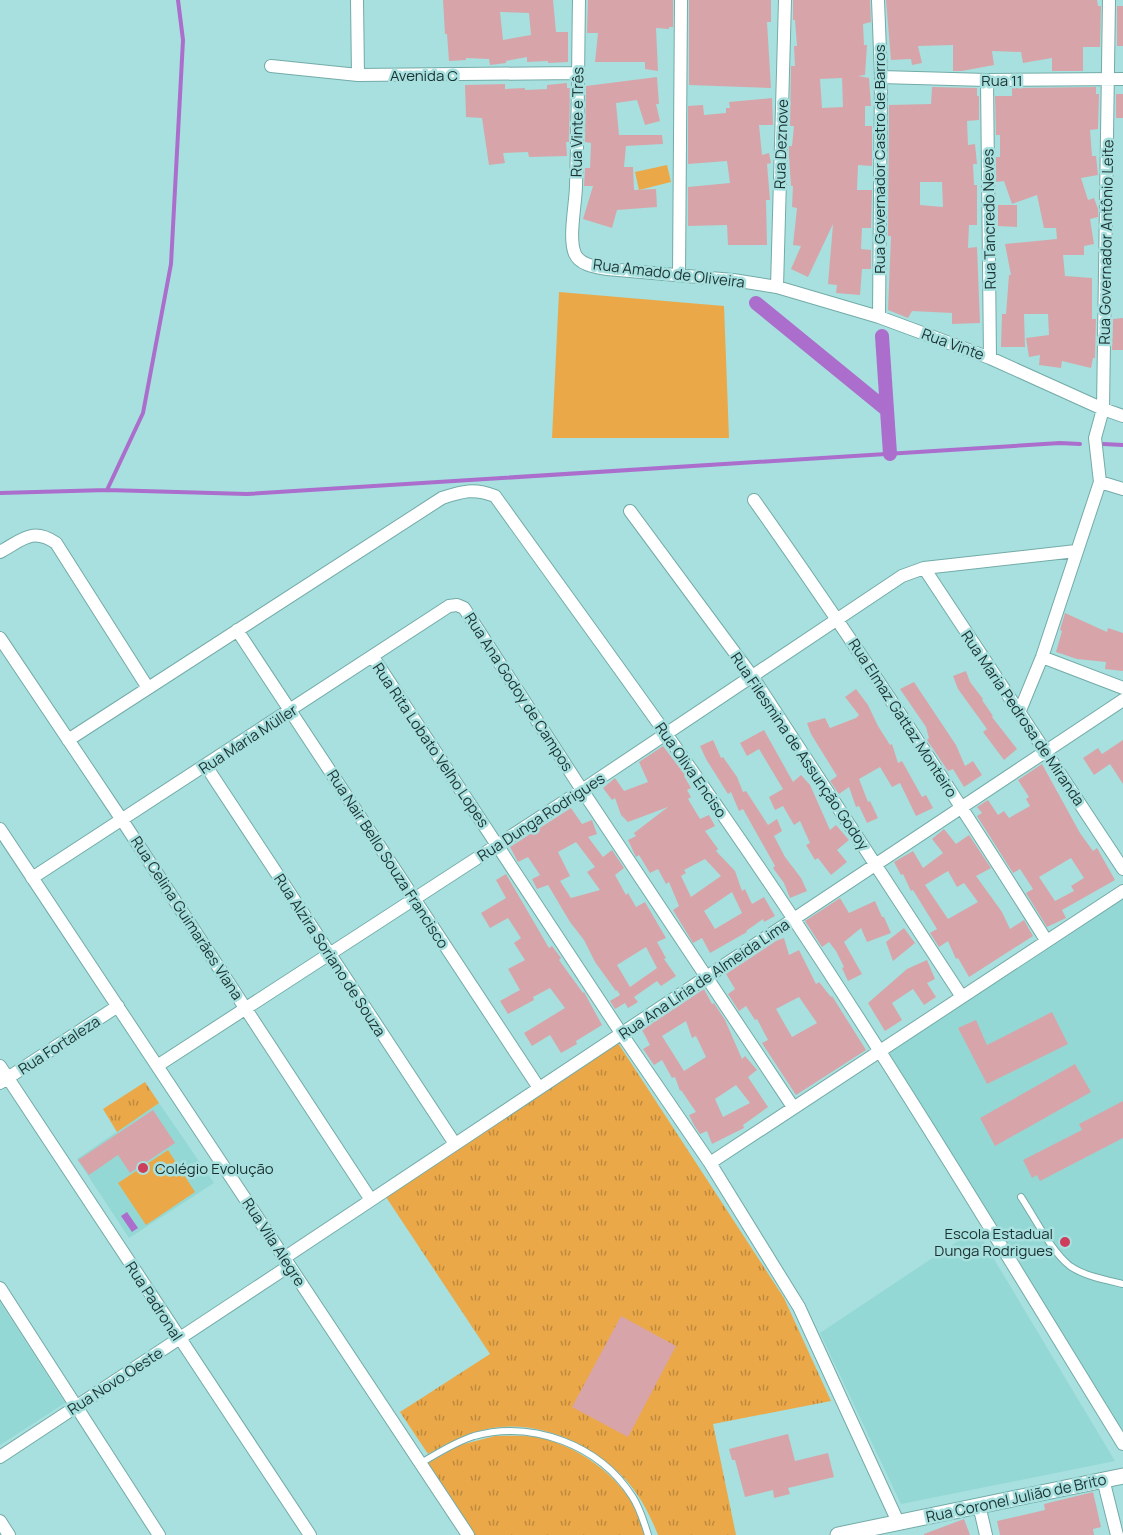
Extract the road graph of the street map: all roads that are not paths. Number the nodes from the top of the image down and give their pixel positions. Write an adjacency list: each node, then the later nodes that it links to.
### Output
1 (357, 0): 9 (street)
2 (579, 0): 8 (street, Rua Vinte e Três)
3 (681, 0): 15 (street)
4 (785, 0): 16 (street, Rua Deznove)
5 (878, 0): 10 (street, Rua Governador Castro de Barros)
6 (1109, 0): 11 (street, Rua Governador Antônio Leite)
7 (271, 66): 9 (street, Avenida C)
8 (578, 74): 9 (street, Avenida C); 14 (street, Rua Vinte e Três)
9 (358, 75)
10 (880, 77): 13 (street, Rua 11); 17 (street, Rua Governador Castro de Barros)
11 (1109, 79): 12 (street, Rua 11); 13 (street, Rua 11); 19 (street, Rua Governador Antônio Leite)
12 (1123, 79)
13 (987, 80): 18 (street, Rua Tancredo Neves)
14 (573, 244): 15 (street, Rua Amado de Oliveira)
15 (679, 275): 16 (street, Rua Amado de Oliveira)
16 (777, 287): 17 (street, Rua Vinte)
17 (879, 317): 18 (street, Rua Vinte)
18 (990, 358): 19 (street, Rua Vinte)
19 (1103, 409): 20 (street, Rua Vinte); 21 (street, Rua Governador Antônio Leite)
20 (1123, 416)
21 (1100, 482): 22 (street); 25 (street)
22 (1123, 489)
23 (754, 500): 29 (street, Rua Elmaz Gattaz Monteiro)
24 (630, 511): 34 (street, Rua Filesmina de Assunção Godoy)
25 (1076, 551): 27 (street, Rua Dunga Rodrigues); 33 (street)
26 (0, 552): 35 (street)
27 (924, 568): 29 (street, Rua Dunga Rodrigues); 39 (street, Rua Maria Pedrosa de Miranda)
28 (464, 608): 32 (street, Rua Maria Müller); 44 (street, Rua Ana Godoy de Campos)
29 (838, 619): 34 (street, Rua Dunga Rodrigues); 45 (street, Rua Elmaz Gattaz Monteiro)
30 (237, 630): 35 (street); 38 (street, Rua Nair Bello Souza Francisco); 40 (street, Rua Oliva Enciso)
31 (0, 638): 41 (street, Rua Celina Guimarães Viana)
32 (373, 657): 38 (street, Rua Maria Müller); 48 (street, Rua Rita Lobato Velho Lopes)
33 (1042, 657): 36 (street); 39 (street)
34 (752, 676): 40 (street, Rua Dunga Rodrigues); 49 (street, Rua Filesmina de Assunção Godoy)
35 (148, 688): 41 (street)
36 (1123, 688)
37 (1123, 700): 42 (street, Rua Ana Líria de Almeida Lima)
38 (291, 710): 43 (street, Rua Maria Müller); 53 (street, Rua Nair Bello Souza Francisco)
39 (1019, 713): 42 (street, Rua Maria Pedrosa de Miranda)
40 (666, 734): 44 (street, Rua Dunga Rodrigues); 54 (street, Rua Oliva Enciso)
41 (68, 740): 46 (street, Rua Celina Guimarães Viana)
42 (1045, 751): 45 (street, Rua Ana Líria de Almeida Lima); 50 (street, Rua Maria Pedrosa de Miranda)
43 (206, 766): 46 (street, Rua Maria Müller); 56 (street, Rua Alzira Soriano de Souza)
44 (582, 790): 48 (street, Rua Dunga Rodrigues); 57 (street, Rua Ana Godoy de Campos)
45 (962, 807): 49 (street, Rua Ana Líria de Almeida Lima); 55 (street, Rua Elmaz Gattaz Monteiro)
46 (122, 820): 51 (street, Rua Maria Müller); 60 (street, Rua Celina Guimarães Viana)
47 (0, 829): 51 (street, Rua Vila Alegre)
48 (498, 845): 53 (street, Rua Dunga Rodrigues); 61 (street, Rua Rita Lobato Velho Lopes)
49 (876, 864): 54 (street, Rua Ana Líria de Almeida Lima); 58 (street, Rua Filesmina de Assunção Godoy)
50 (1123, 868)
51 (33, 878): 59 (street, Rua Vila Alegre)
52 (1123, 891): 55 (street)
53 (413, 900): 56 (street, Rua Dunga Rodrigues); 66 (street, Rua Nair Bello Souza Francisco)
54 (794, 919): 57 (street, Rua Ana Líria de Almeida Lima); 62 (street, Rua Oliva Enciso)
55 (1046, 940): 58 (street)
56 (330, 954): 60 (street, Rua Dunga Rodrigues); 68 (street, Rua Alzira Soriano de Souza)
57 (707, 977): 61 (street, Rua Ana Líria de Almeida Lima); 67 (street, Rua Ana Godoy de Campos)
58 (962, 997): 62 (street)
59 (118, 1006): 64 (street, Rua Vila Alegre); 65 (street, Rua Fortaleza)
60 (245, 1009): 64 (street, Rua Dunga Rodrigues); 71 (street, Rua Celina Guimarães Viana)
61 (621, 1033): 66 (street, Rua Ana Líria de Almeida Lima); 69 (street, Rua Rita Lobato Velho Lopes)
62 (880, 1050): 67 (street); 77 (street, Rua Oliva Enciso)
63 (0, 1066): 65 (street, Rua Padronal)
64 (157, 1066): 72 (street, Rua Vila Alegre)
65 (4, 1081): 75 (street, Rua Padronal)
66 (539, 1088): 68 (street, Rua Ana Líria de Almeida Lima)
67 (793, 1107): 69 (street)
68 (455, 1144): 71 (street, Rua Ana Líria de Almeida Lima)
69 (710, 1163): 84 (street, Rua Rita Lobato Velho Lopes)
70 (1021, 1197): 73 (lane)
71 (371, 1200): 72 (street, Rua Ana Líria de Almeida Lima)
72 (287, 1262): 75 (street, Rua Novo Oeste); 79 (street, Rua Vila Alegre)
73 (1123, 1284)
74 (0, 1288): 76 (street)
75 (179, 1339): 76 (street, Rua Novo Oeste); 88 (street, Rua Padronal)
76 (76, 1407): 78 (street, Rua Novo Oeste); 87 (street)
77 (1123, 1444)
78 (0, 1457)
79 (421, 1463): 89 (street, Rua Vila Alegre); 90 (lane)
80 (1123, 1476): 81 (street, Rua Coronel Julião de Brito)
81 (1103, 1479): 82 (street, Rua Coronel Julião de Brito); 92 (street)
82 (979, 1505): 84 (street, Rua Coronel Julião de Brito); 91 (street)
83 (0, 1521): 86 (street)
84 (897, 1522): 85 (street, Rua Coronel Julião de Brito)
85 (848, 1534)
86 (9, 1535)
87 (159, 1535)
88 (310, 1535)
89 (468, 1535)
90 (648, 1535)
91 (986, 1535)
92 (1117, 1535)

